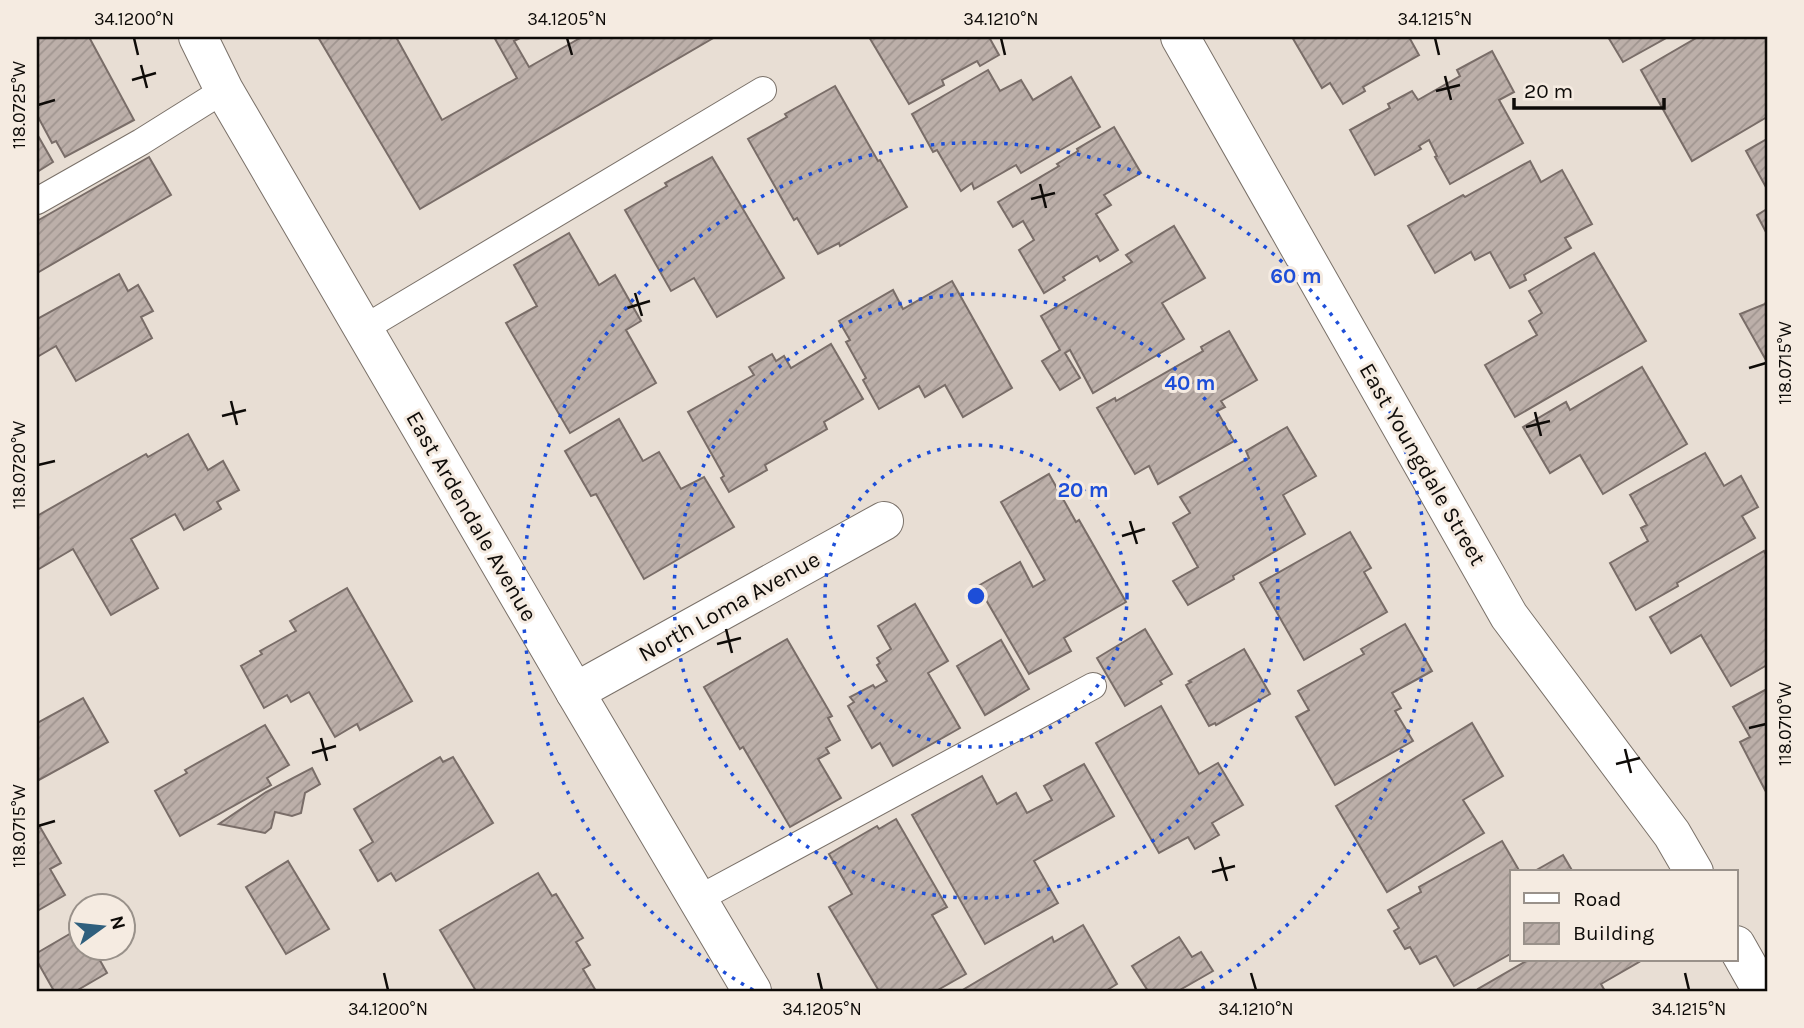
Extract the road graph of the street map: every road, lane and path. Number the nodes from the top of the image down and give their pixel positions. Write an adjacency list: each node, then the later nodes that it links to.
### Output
1 (198, 37): 3 (street, East Ardendale Avenue)
2 (1180, 37): 10 (street, East Youngdale Street)
3 (224, 90): 5 (lane); 6 (street, East Ardendale Avenue)
4 (763, 90): 6 (lane)
5 (37, 201)
6 (363, 329): 9 (street, East Ardendale Avenue)
7 (884, 521): 9 (street, North Loma Avenue)
8 (1093, 686): 11 (lane)
9 (575, 692): 11 (street, East Ardendale Avenue)
10 (1693, 870)
11 (698, 900): 13 (street, East Ardendale Avenue)
12 (1738, 949): 14 (street)
13 (752, 991)
14 (1762, 991)

